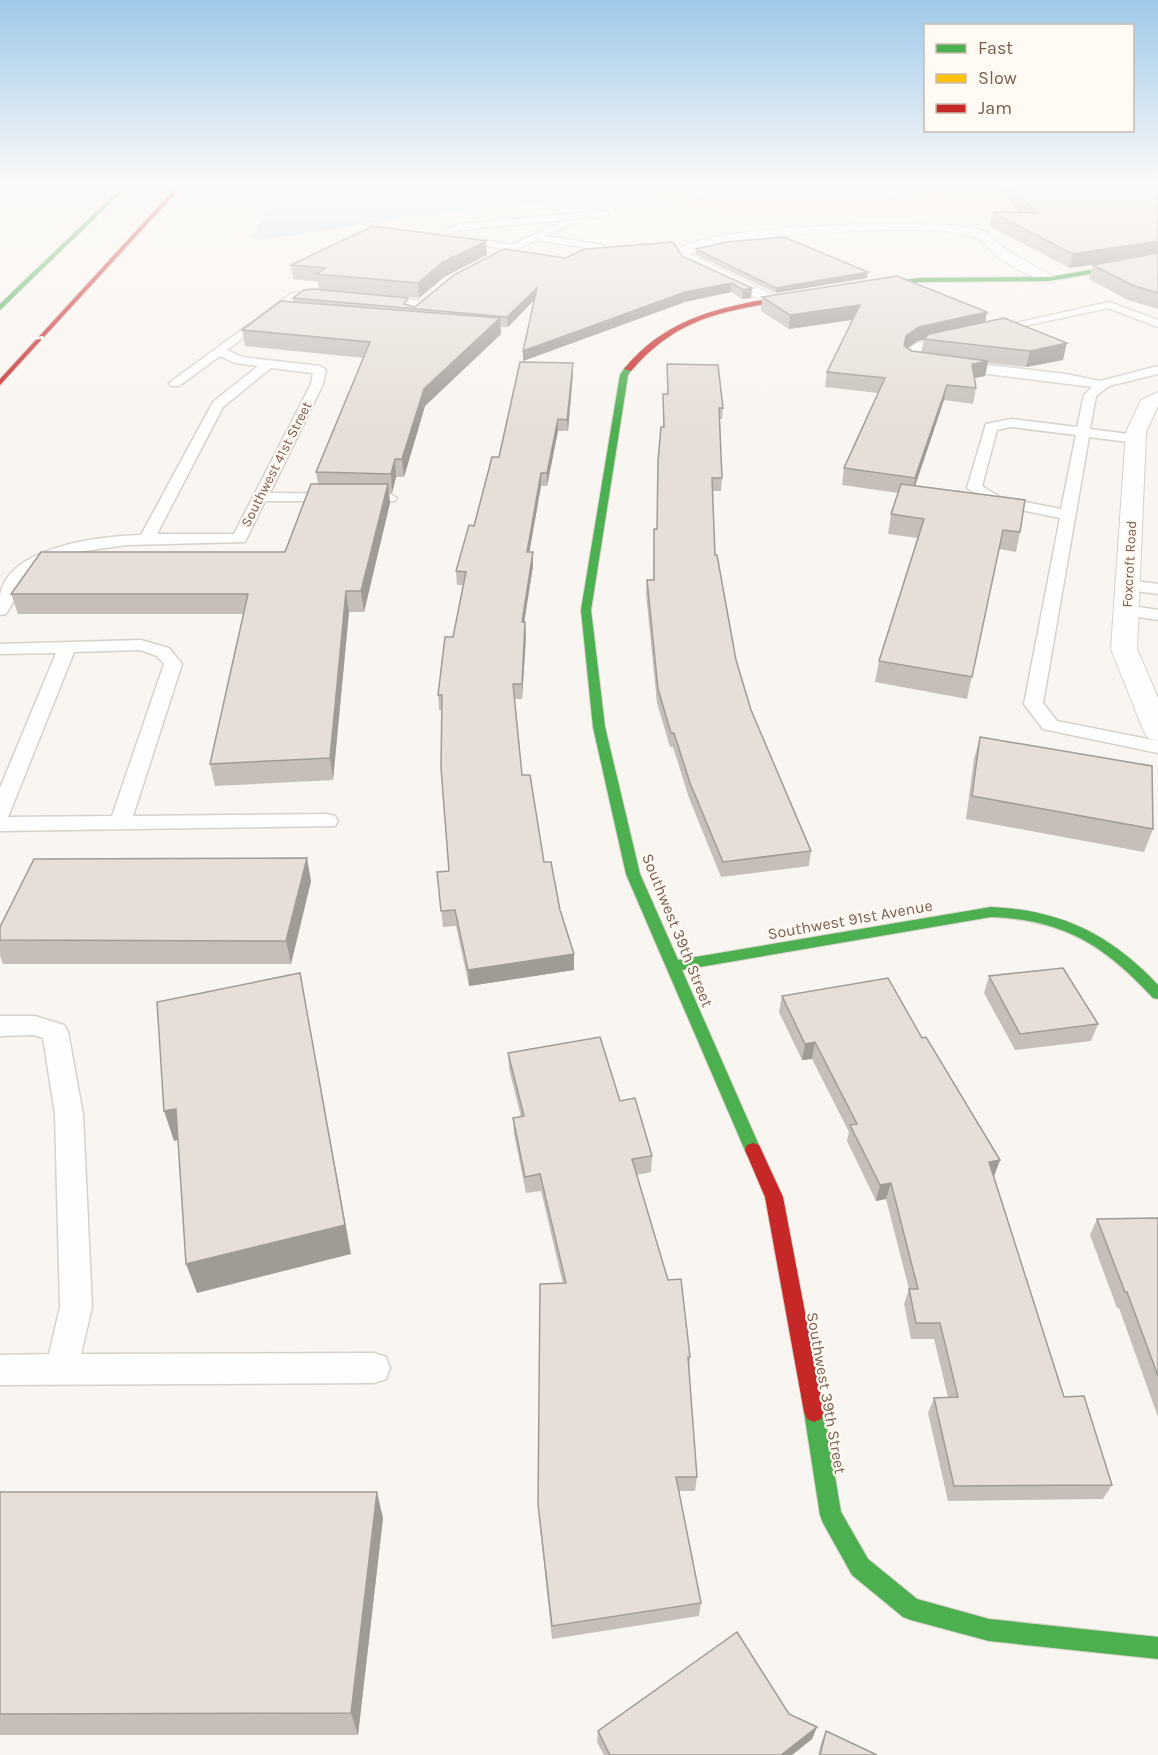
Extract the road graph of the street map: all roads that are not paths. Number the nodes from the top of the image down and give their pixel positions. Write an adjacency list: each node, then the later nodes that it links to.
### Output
1 (43, 266): 12 (main road)
2 (107, 266): 20 (main road, one-way to 2)
3 (700, 266): 11 (street)
4 (1025, 266): 6 (street)
5 (1124, 266): 6 (main road)
6 (1050, 279): 7 (main road)
7 (847, 287)
8 (816, 293): 11 (main road, Southwest 39th Street)
9 (336, 296): 13 (lane)
10 (369, 298): 15 (lane)
11 (774, 301): 43 (main road, Southwest 39th Street)
12 (0, 308)
13 (274, 311): 14 (lane); 17 (lane)
14 (297, 313)
15 (409, 316)
16 (1158, 324): 22 (lane)
17 (219, 351): 18 (lane, Southwest 41st Street); 21 (lane)
18 (267, 364): 26 (lane, Southwest 41st Street); 29 (lane)
19 (1158, 370): 22 (lane)
20 (0, 383)
21 (175, 383)
22 (1102, 386): 24 (lane)
23 (1158, 398): 25 (street, Foxcroft Road)
24 (1084, 432): 25 (lane); 28 (lane); 28 (lane)
25 (1143, 435): 30 (street, Foxcroft Road)
26 (260, 497): 27 (lane); 29 (lane, Southwest 41st Street)
27 (390, 498)
28 (1068, 515): 38 (lane)
29 (146, 540): 32 (lane, Southwest 41st Street)
30 (1127, 585): 31 (lane); 33 (street, Foxcroft Road)
31 (1158, 589)
32 (0, 610)
33 (1126, 610): 34 (lane); 37 (street, Foxcroft Road)
34 (1158, 615)
35 (68, 646): 36 (lane); 39 (lane); 40 (lane)
36 (0, 649)
37 (1158, 732)
38 (1158, 747)
39 (0, 814)
40 (121, 821): 41 (lane); 42 (lane)
41 (327, 821)
42 (0, 824)
43 (673, 966): 44 (main road, Southwest 91st Avenue); 49 (main road, Southwest 39th Street)
44 (1158, 994)
45 (0, 1026): 48 (lane)
46 (374, 1368): 48 (lane)
47 (0, 1370): 48 (lane)
48 (62, 1370)
49 (1158, 1648)

